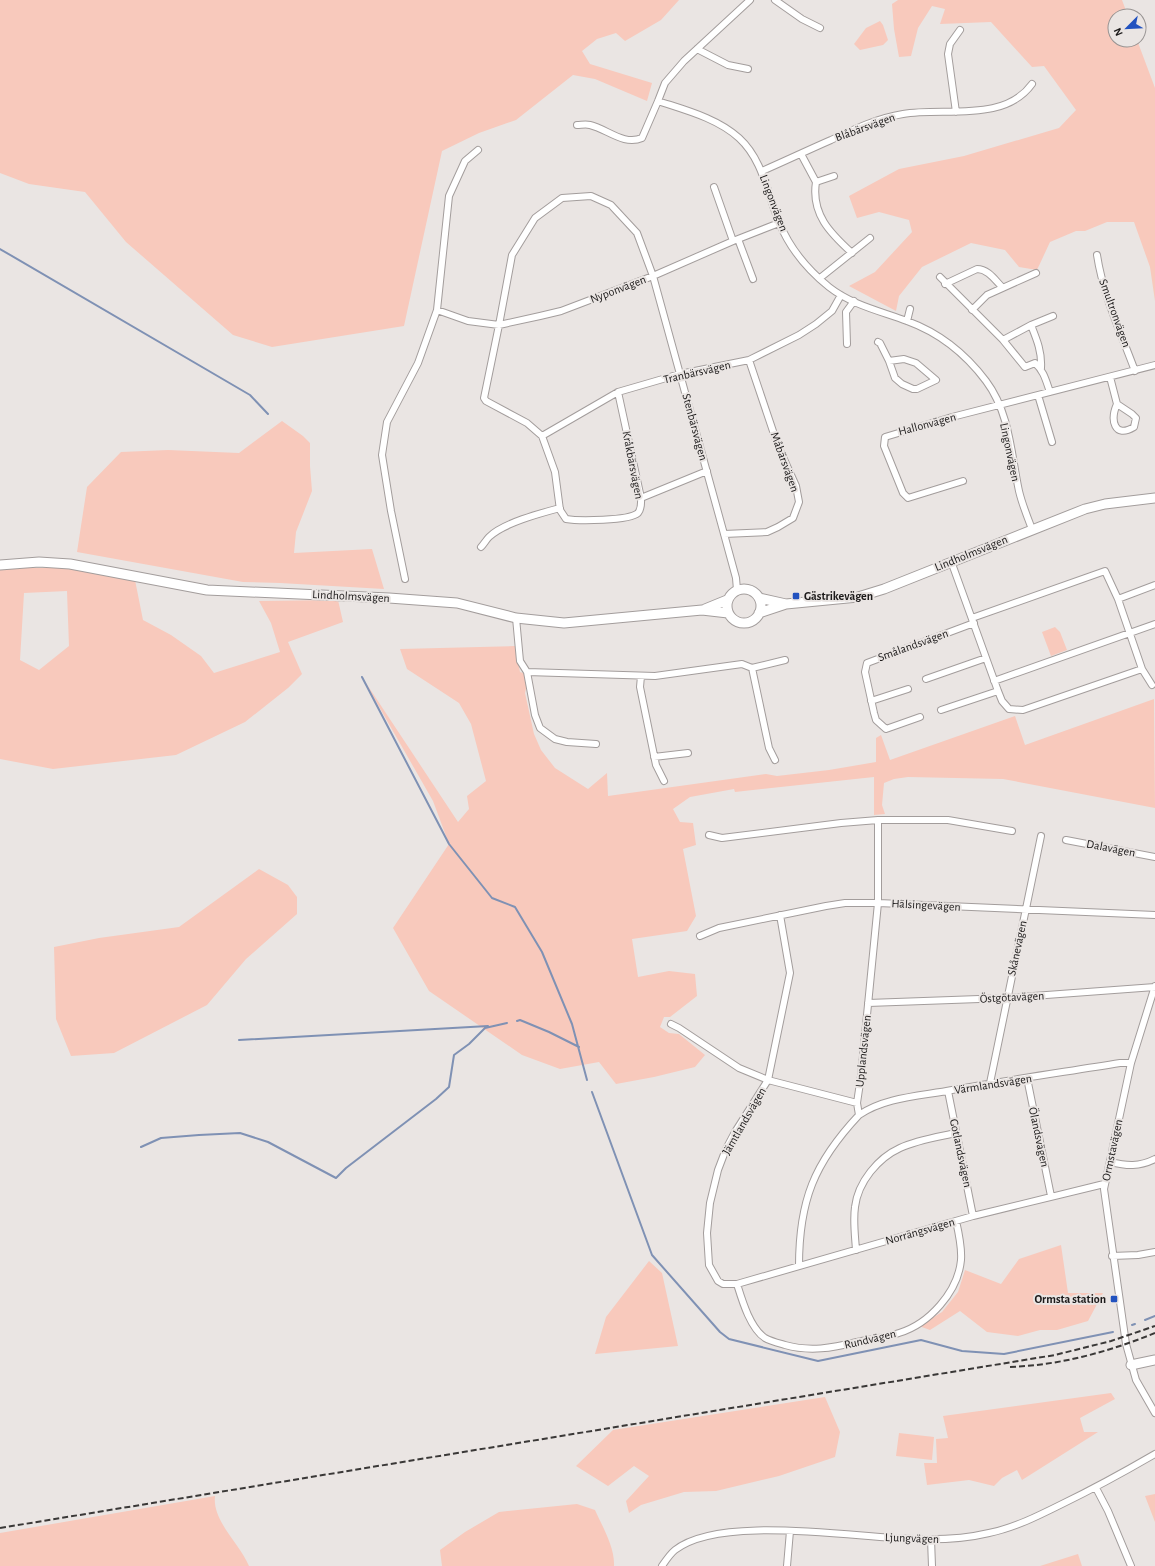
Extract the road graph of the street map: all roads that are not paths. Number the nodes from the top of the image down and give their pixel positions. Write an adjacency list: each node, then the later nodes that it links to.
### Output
1 (750, 0): 5 (street)
2 (775, 0): 3 (street)
3 (820, 28)
4 (960, 30): 9 (street)
5 (697, 49): 6 (street); 8 (street)
6 (748, 69)
7 (1032, 84): 9 (street, Blåbärsvägen)
8 (658, 101): 10 (street); 13 (street, Lingonvägen)
9 (956, 112): 12 (street, Blåbärsvägen)
10 (577, 125)
11 (478, 150): 32 (street)
12 (801, 154): 13 (street, Blåbärsvägen); 15 (street)
13 (762, 171): 17 (street, Lingonvägen)
14 (834, 176): 15 (street)
15 (816, 182): 20 (street)
16 (714, 188): 19 (street)
17 (779, 223): 19 (street, Nyponvägen); 25 (street, Lingonvägen)
18 (870, 238): 20 (street)
19 (735, 240): 23 (street, Nyponvägen); 26 (street)
20 (852, 253): 25 (street)
21 (1097, 255): 45 (street, Smultronvägen)
22 (1036, 273): 28 (street)
23 (652, 276): 36 (street, Nyponvägen); 36 (street, Stenbärsvägen); 46 (street, Stenbärsvägen)
24 (940, 277): 27 (street)
25 (820, 278): 29 (street, Lingonvägen)
26 (753, 279)
27 (945, 284): 28 (street); 33 (street)
28 (1002, 287): 33 (street)
29 (841, 295): 30 (street, Lingonvägen); 41 (street, Tranbärsvägen)
30 (854, 302): 35 (street, Lingonvägen); 40 (street)
31 (910, 309): 35 (street)
32 (437, 310): 36 (street); 65 (street)
33 (972, 310): 38 (street)
34 (1053, 316): 37 (street)
35 (907, 321): 52 (street, Lingonvägen)
36 (499, 325): 53 (street, Stenbärsvägen)
37 (1031, 325): 38 (street); 44 (street)
38 (1003, 340): 44 (street)
39 (878, 342): 42 (street)
40 (846, 344)
41 (749, 360): 46 (street, Tranbärsvägen); 61 (street, Måbärsvägen)
42 (888, 361): 42 (street)
43 (1155, 365): 45 (street)
44 (1042, 370): 49 (street)
45 (1135, 371): 47 (street)
46 (680, 374): 48 (street, Tranbärsvägen); 55 (street, Stenbärsvägen)
47 (1110, 377): 49 (street); 51 (street)
48 (618, 392): 53 (street, Tranbärsvägen); 57 (street, Kråkbärsvägen)
49 (1050, 392): 50 (street)
50 (1038, 395): 52 (street); 54 (street)
51 (1117, 404): 51 (street)
52 (998, 405): 56 (street, Hallonvägen); 60 (street, Lingonvägen)
53 (542, 436): 59 (street)
54 (1052, 442)
55 (707, 471): 57 (street); 61 (street, Stenbärsvägen)
56 (964, 481)
57 (641, 498): 59 (street, Kråkbärsvägen)
58 (1155, 498): 60 (main road, Lindholmsvägen)
59 (560, 508): 62 (street)
60 (1032, 529): 63 (main road, Lindholmsvägen)
61 (724, 534): 67 (street, Stenbärsvägen)
62 (481, 547)
63 (951, 561): 71 (main road, Lindholmsvägen); 76 (street)
64 (0, 564): 75 (main road, Lindholmsvägen)
65 (405, 579)
66 (1155, 585): 69 (street)
67 (740, 589): 68 (main road, Lindholmsvägen); 70 (main road, Lindholmsvägen)
68 (759, 598): 71 (main road, Lindholmsvägen); 74 (main road)
69 (1118, 599): 76 (street); 78 (street)
70 (727, 600): 72 (main road, Lindholmsvägen); 73 (main road)
71 (786, 604): 74 (main road, Lindholmsvägen)
72 (702, 610): 73 (main road, Lindholmsvägen); 75 (main road, Lindholmsvägen)
73 (728, 613): 74 (main road, Lindholmsvägen)
74 (759, 613)
75 (516, 618): 83 (street)
76 (973, 620): 79 (street); 90 (street, Smålandsvägen)
77 (1155, 624): 78 (street)
78 (1130, 633): 82 (street); 86 (street)
79 (986, 658): 85 (street); 86 (street)
80 (785, 660): 81 (street)
81 (752, 668): 84 (street); 96 (street)
82 (1142, 668): 87 (street); 89 (street)
83 (527, 672): 84 (street); 93 (street)
84 (641, 676): 95 (street)
85 (926, 679)
86 (994, 681): 89 (street)
87 (1152, 685)
88 (908, 689): 90 (street)
89 (998, 691): 91 (street)
90 (871, 701): 92 (street, Smålandsvägen)
91 (941, 710)
92 (920, 717)
93 (596, 744)
94 (688, 753): 95 (street)
95 (654, 757): 97 (street)
96 (775, 760)
97 (664, 781)
98 (878, 820): 99 (street); 100 (street); 104 (street, Upplandsvägen)
99 (1012, 831)
100 (709, 836)
101 (1041, 836): 105 (street, Skånevägen)
102 (1066, 840): 103 (street, Dalavägen)
103 (1155, 857)
104 (878, 903): 105 (street, Hälsingevägen); 106 (street, Hälsingevägen); 111 (street, Upplandsvägen)
105 (1025, 910): 107 (street, Hälsingevägen); 110 (street, Skånevägen)
106 (780, 915): 108 (street, Hälsingevägen); 115 (street, Jämtlandsvägen)
107 (1155, 916)
108 (700, 936)
109 (1155, 986): 110 (street, Östgötavägen); 113 (street, Ormstavägen)
110 (1007, 998): 111 (street, Östgötavägen); 116 (street, Skånevägen)
111 (868, 1003): 118 (street, Upplandsvägen)
112 (671, 1024): 115 (street)
113 (1131, 1063): 114 (street, Värmlandsvägen); 122 (street, Ormstavägen)
114 (1027, 1078): 116 (street, Värmlandsvägen); 124 (street, Ölandsvägen)
115 (768, 1080): 118 (street); 131 (street, Jämtlandsvägen)
116 (990, 1083): 117 (street, Värmlandsvägen)
117 (948, 1091): 119 (street, Värmlandsvägen); 120 (street, Gotlandsvägen)
118 (857, 1103): 119 (street, Upplandsvägen)
119 (859, 1115): 130 (street)
120 (956, 1133): 125 (street, Gotlandsvägen); 127 (street)
121 (1155, 1160): 122 (street)
122 (1110, 1162): 123 (street, Ormstavägen)
123 (1104, 1184): 124 (street, Norrängsvägen); 129 (street, Ormstavägen)
124 (1051, 1196): 125 (street, Norrängsvägen)
125 (973, 1216): 126 (street, Norrängsvägen)
126 (956, 1221): 127 (street, Norrängsvägen); 131 (street, Rundvägen)
127 (856, 1250): 130 (street, Norrängsvägen)
128 (1155, 1252): 129 (street)
129 (1112, 1256): 133 (street, Ormstavägen)
130 (799, 1266): 131 (street, Norrängsvägen)
131 (737, 1284)
132 (1155, 1360): 133 (main road)
133 (1131, 1366): 134 (street, Ormstavägen)
134 (1155, 1413)
135 (1155, 1454): 136 (street, Ljungvägen)
136 (1096, 1488): 138 (street, Ljungvägen); 142 (street)
137 (790, 1531): 138 (street, Ljungvägen); 139 (street, Ljungvägen); 140 (street)
138 (931, 1540): 141 (street)
139 (662, 1566)
140 (787, 1566)
141 (932, 1566)
142 (1131, 1566)

